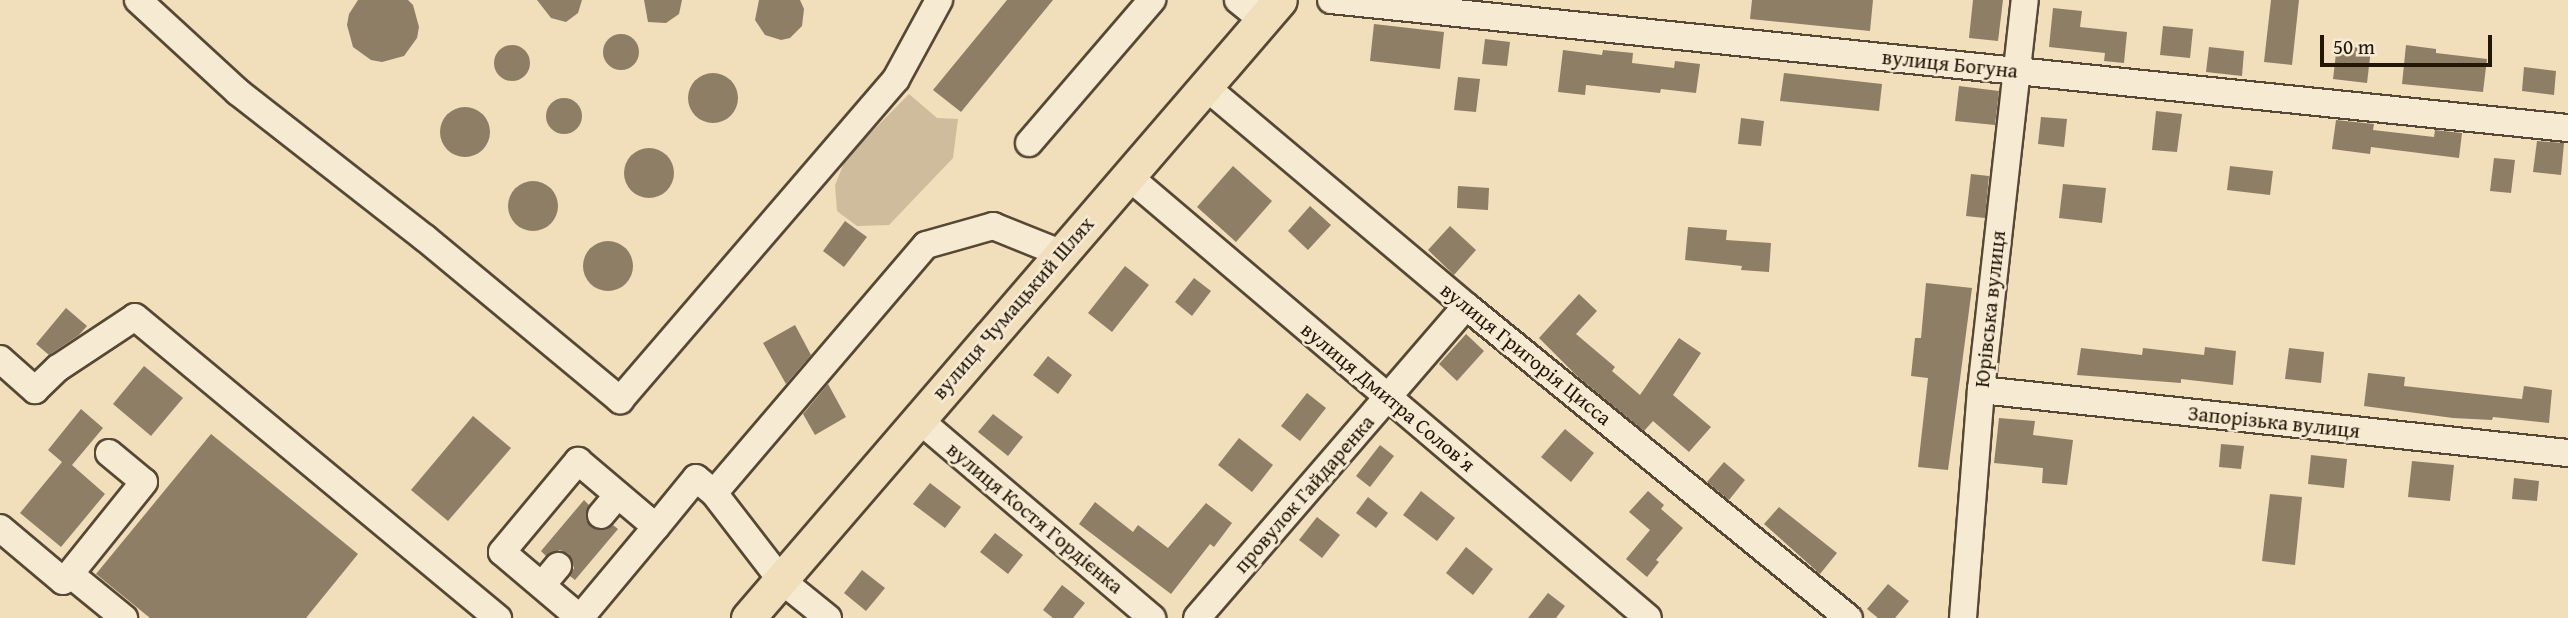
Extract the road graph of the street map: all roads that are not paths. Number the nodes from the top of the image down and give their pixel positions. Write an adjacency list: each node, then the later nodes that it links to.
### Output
1 (138, 0): 2 (street)
2 (939, 0)
3 (1152, 0): 10 (street)
4 (1331, 0): 7 (street, вулиця Богуна)
5 (2025, 0): 7 (street, Юрівська вулиця)
6 (1260, 7): 8 (main road, вулиця Чумацький Шлях)
7 (2017, 71): 9 (street, вулиця Богуна); 15 (street, Юрівська вулиця)
8 (1206, 87): 11 (main road, вулиця Чумацький Шлях); 13 (street, вулиця Григорія Цисса)
9 (2568, 128)
10 (1029, 144)
11 (1128, 176): 12 (main road, вулиця Чумацький Шлях); 16 (street, вулиця Дмитра Соловʼя)
12 (1060, 253): 17 (main road, вулиця Чумацький Шлях); 20 (street)
13 (1466, 306): 16 (street, провулок Гайдаренка); 32 (street, вулиця Григорія Цисса)
14 (0, 359): 26 (street)
15 (1981, 390): 19 (street, Запорізька вулиця); 33 (street, Юрівська вулиця)
16 (1388, 397): 30 (street, провулок Гайдаренка); 31 (street, вулиця Дмитра Соловʼя)
17 (918, 418): 24 (main road, вулиця Чумацький Шлях); 29 (street, вулиця Костя Гордієнка)
18 (109, 453): 23 (street)
19 (2568, 453)
20 (714, 493): 21 (street); 24 (street)
21 (656, 527): 21 (street)
22 (0, 528): 23 (street)
23 (70, 574): 25 (street)
24 (781, 580): 27 (main road, вулиця Чумацький Шлях); 28 (street)
25 (124, 618)
26 (498, 618)
27 (748, 618)
28 (828, 618)
29 (1152, 618)
30 (1197, 618)
31 (1648, 618)
32 (1849, 618)
33 (1962, 618)

